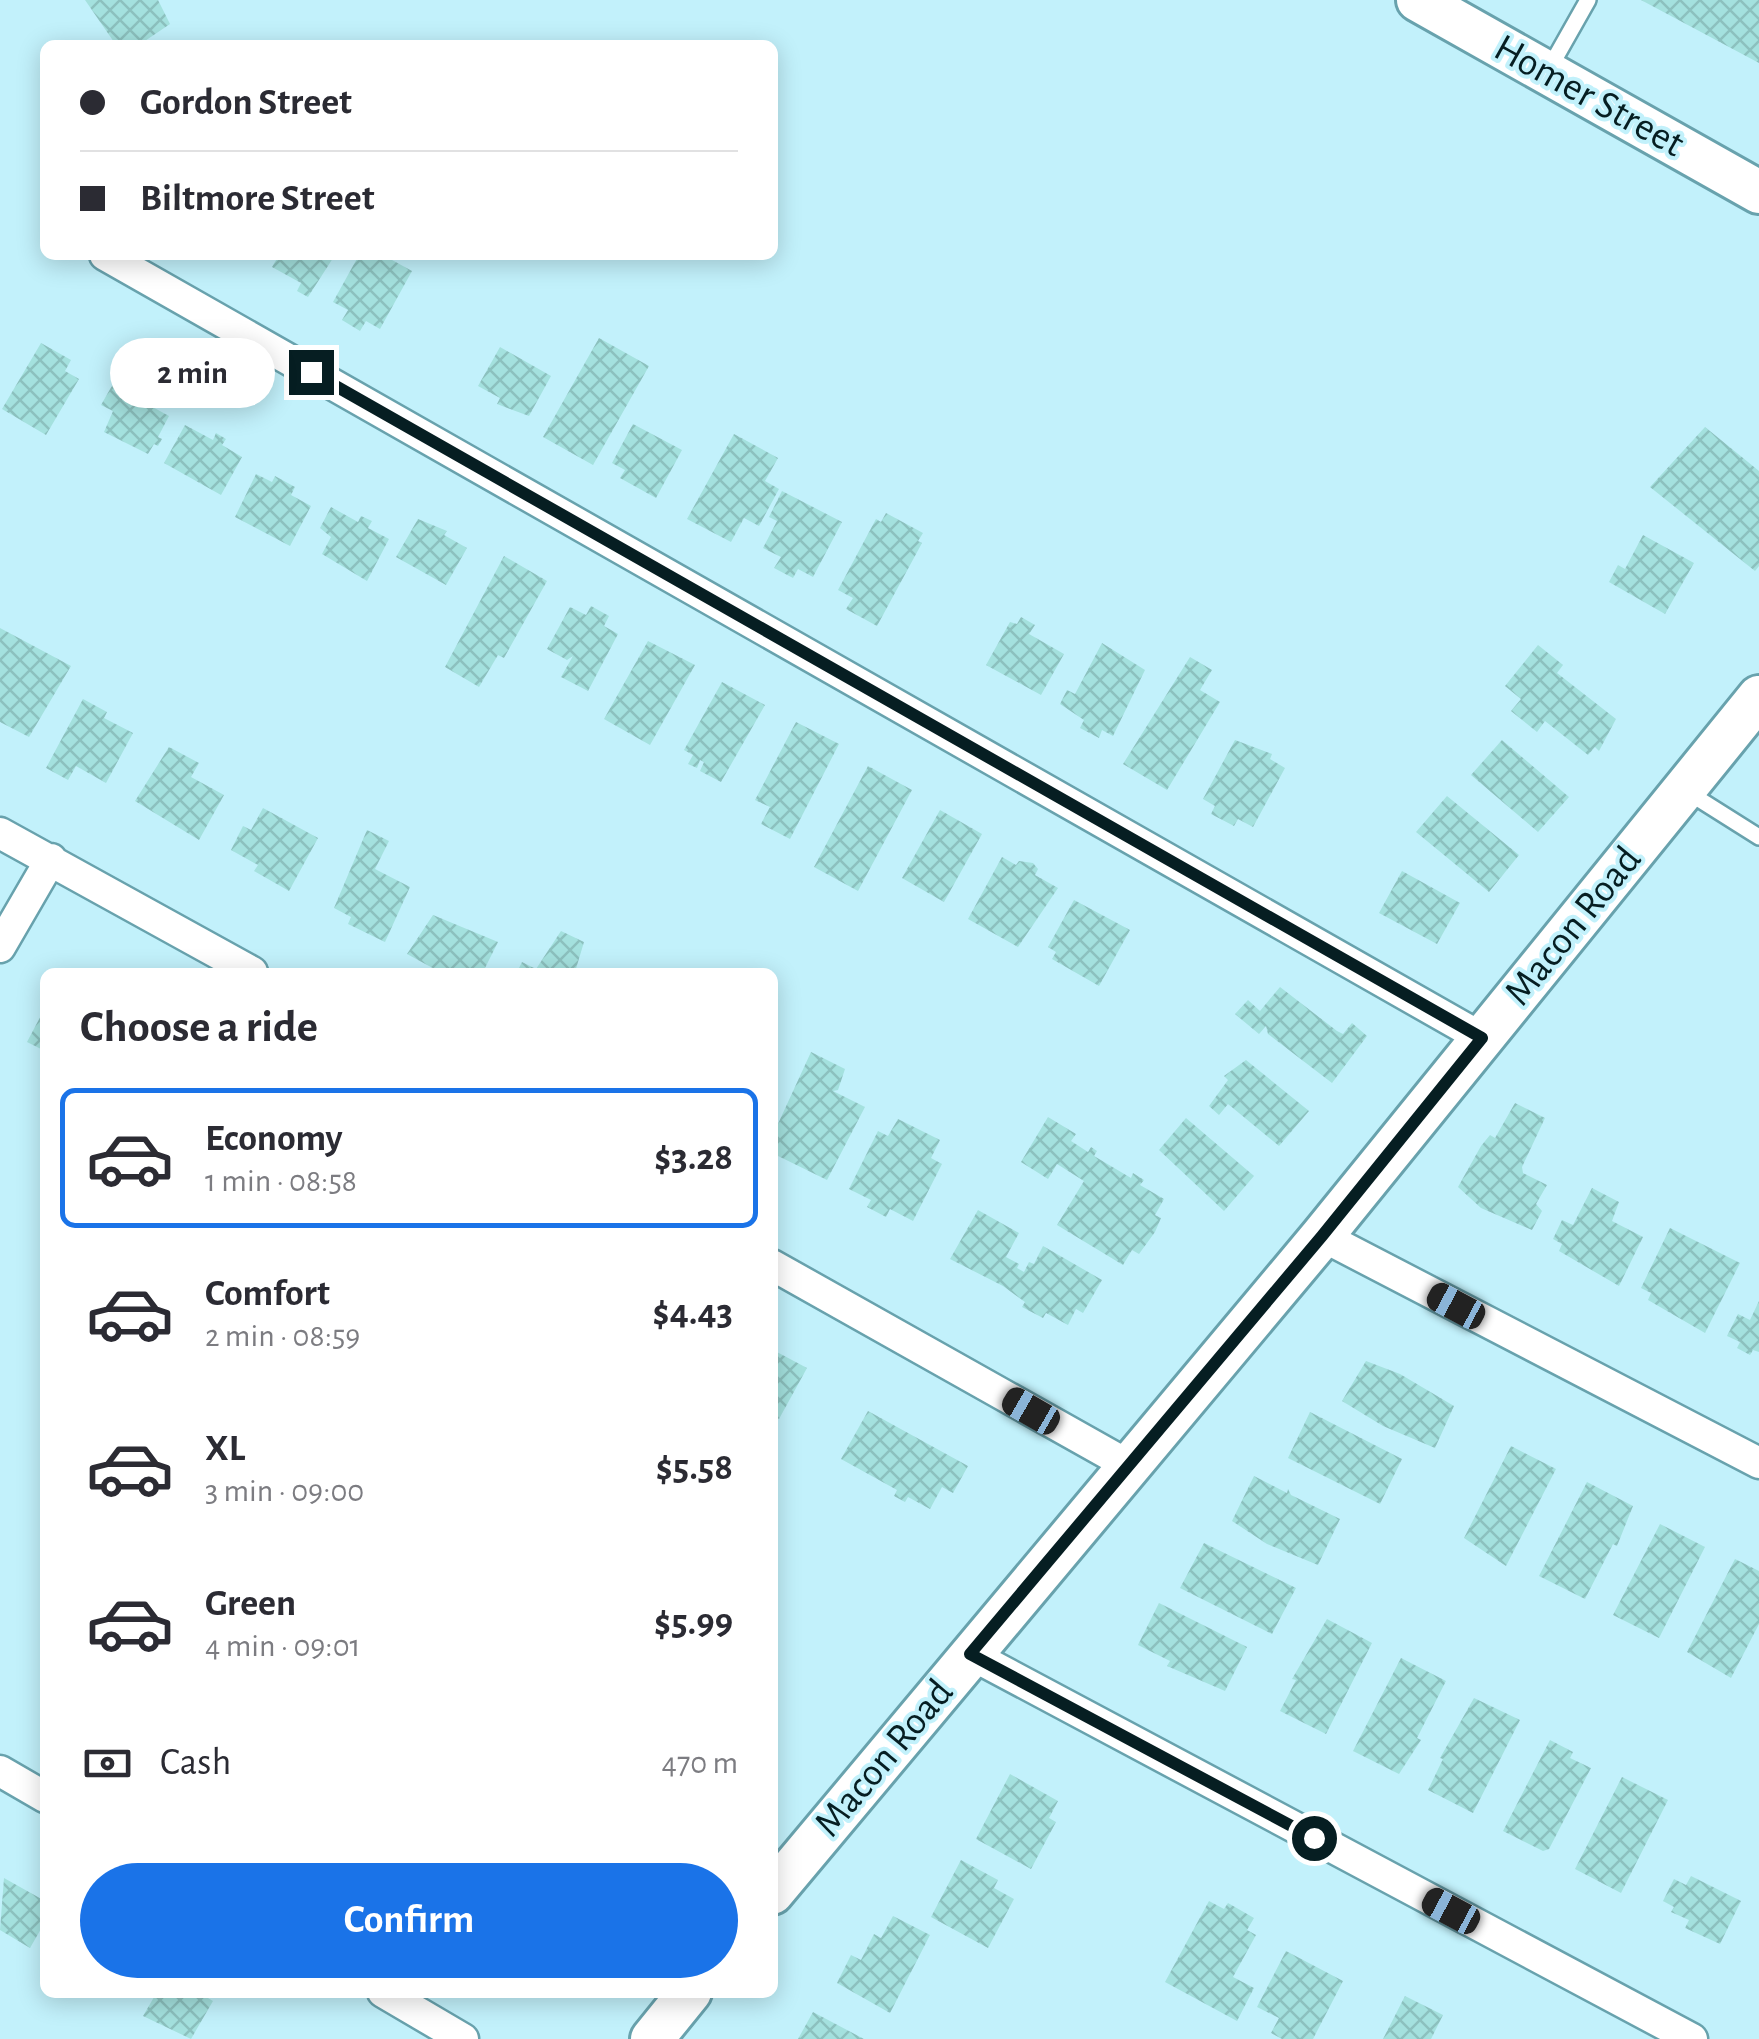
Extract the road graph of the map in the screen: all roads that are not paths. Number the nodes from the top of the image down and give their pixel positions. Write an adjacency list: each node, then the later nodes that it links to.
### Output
1 (1418, 0): 3 (main road, Homer Street)
2 (1588, 0): 3 (lane)
3 (1548, 73): 4 (main road, Homer Street)
4 (1759, 192)
5 (114, 260): 13 (street)
6 (1759, 697): 7 (main road, Macon Road)
7 (1684, 789): 9 (lane); 13 (main road, Macon Road)
8 (0, 832): 10 (street)
9 (1759, 837)
10 (51, 859): 11 (street); 12 (street)
11 (0, 947)
12 (245, 968)
13 (1482, 1038): 14 (main road, Macon Road)
14 (1322, 1236): 16 (street); 17 (main road, Macon Road)
15 (778, 1268): 17 (street)
16 (1759, 1463)
17 (1128, 1465): 18 (main road, Macon Road)
18 (970, 1654): 21 (main road, Macon Road); 26 (street)
19 (0, 1771): 20 (street)
20 (40, 1794)
21 (778, 1886)
22 (394, 1998): 24 (street)
23 (685, 1998): 25 (main road)
24 (464, 2039)
25 (652, 2039)
26 (1692, 2039)

